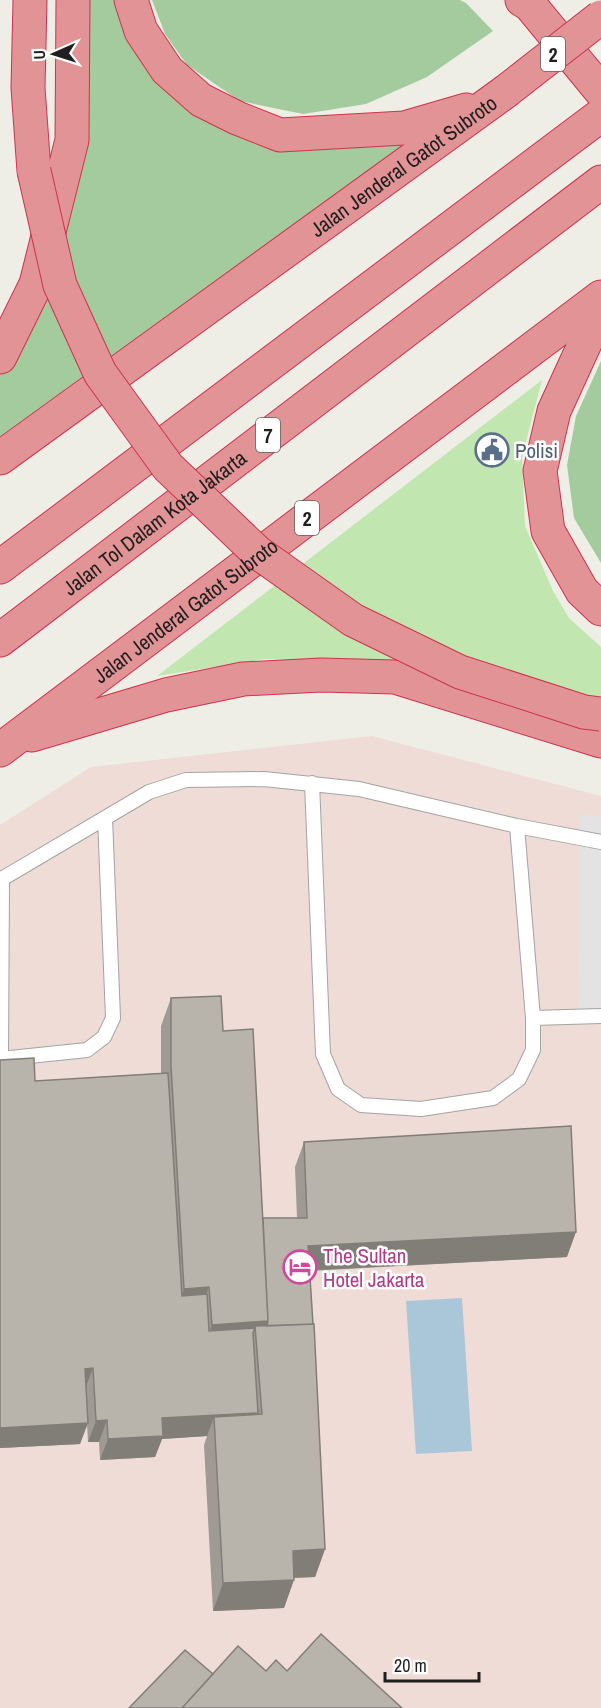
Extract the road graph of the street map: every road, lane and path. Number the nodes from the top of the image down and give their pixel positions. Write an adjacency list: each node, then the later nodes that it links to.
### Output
1 (30, 0): 17 (highway, bridge)
2 (73, 0): 12 (highway, bridge)
3 (131, 0): 7 (highway)
4 (522, 0): 6 (highway)
5 (601, 17): 7 (highway, Jalan Jenderal Gatot Subroto / 2, bridge)
6 (601, 91)
7 (496, 98): 13 (highway, Jalan Jenderal Gatot Subroto / 2)
8 (601, 115): 14 (highway)
9 (601, 182): 16 (highway, Jalan Tol Dalam Kota Jakarta / 7)
10 (601, 297): 19 (highway, Jalan Jenderal Gatot Subroto / 2)
11 (601, 308): 15 (highway)
12 (0, 357)
13 (0, 458)
14 (0, 567)
15 (601, 609)
16 (0, 640)
17 (601, 714)
18 (601, 741): 19 (highway)
19 (6, 745)
20 (312, 783): 21 (lane); 22 (lane); 26 (lane)
21 (105, 818): 24 (lane); 27 (lane)
22 (517, 826): 23 (lane); 26 (lane)
23 (601, 842)
24 (1, 879): 27 (lane)
25 (601, 1016): 26 (lane)
26 (533, 1018)
27 (1, 1059)

